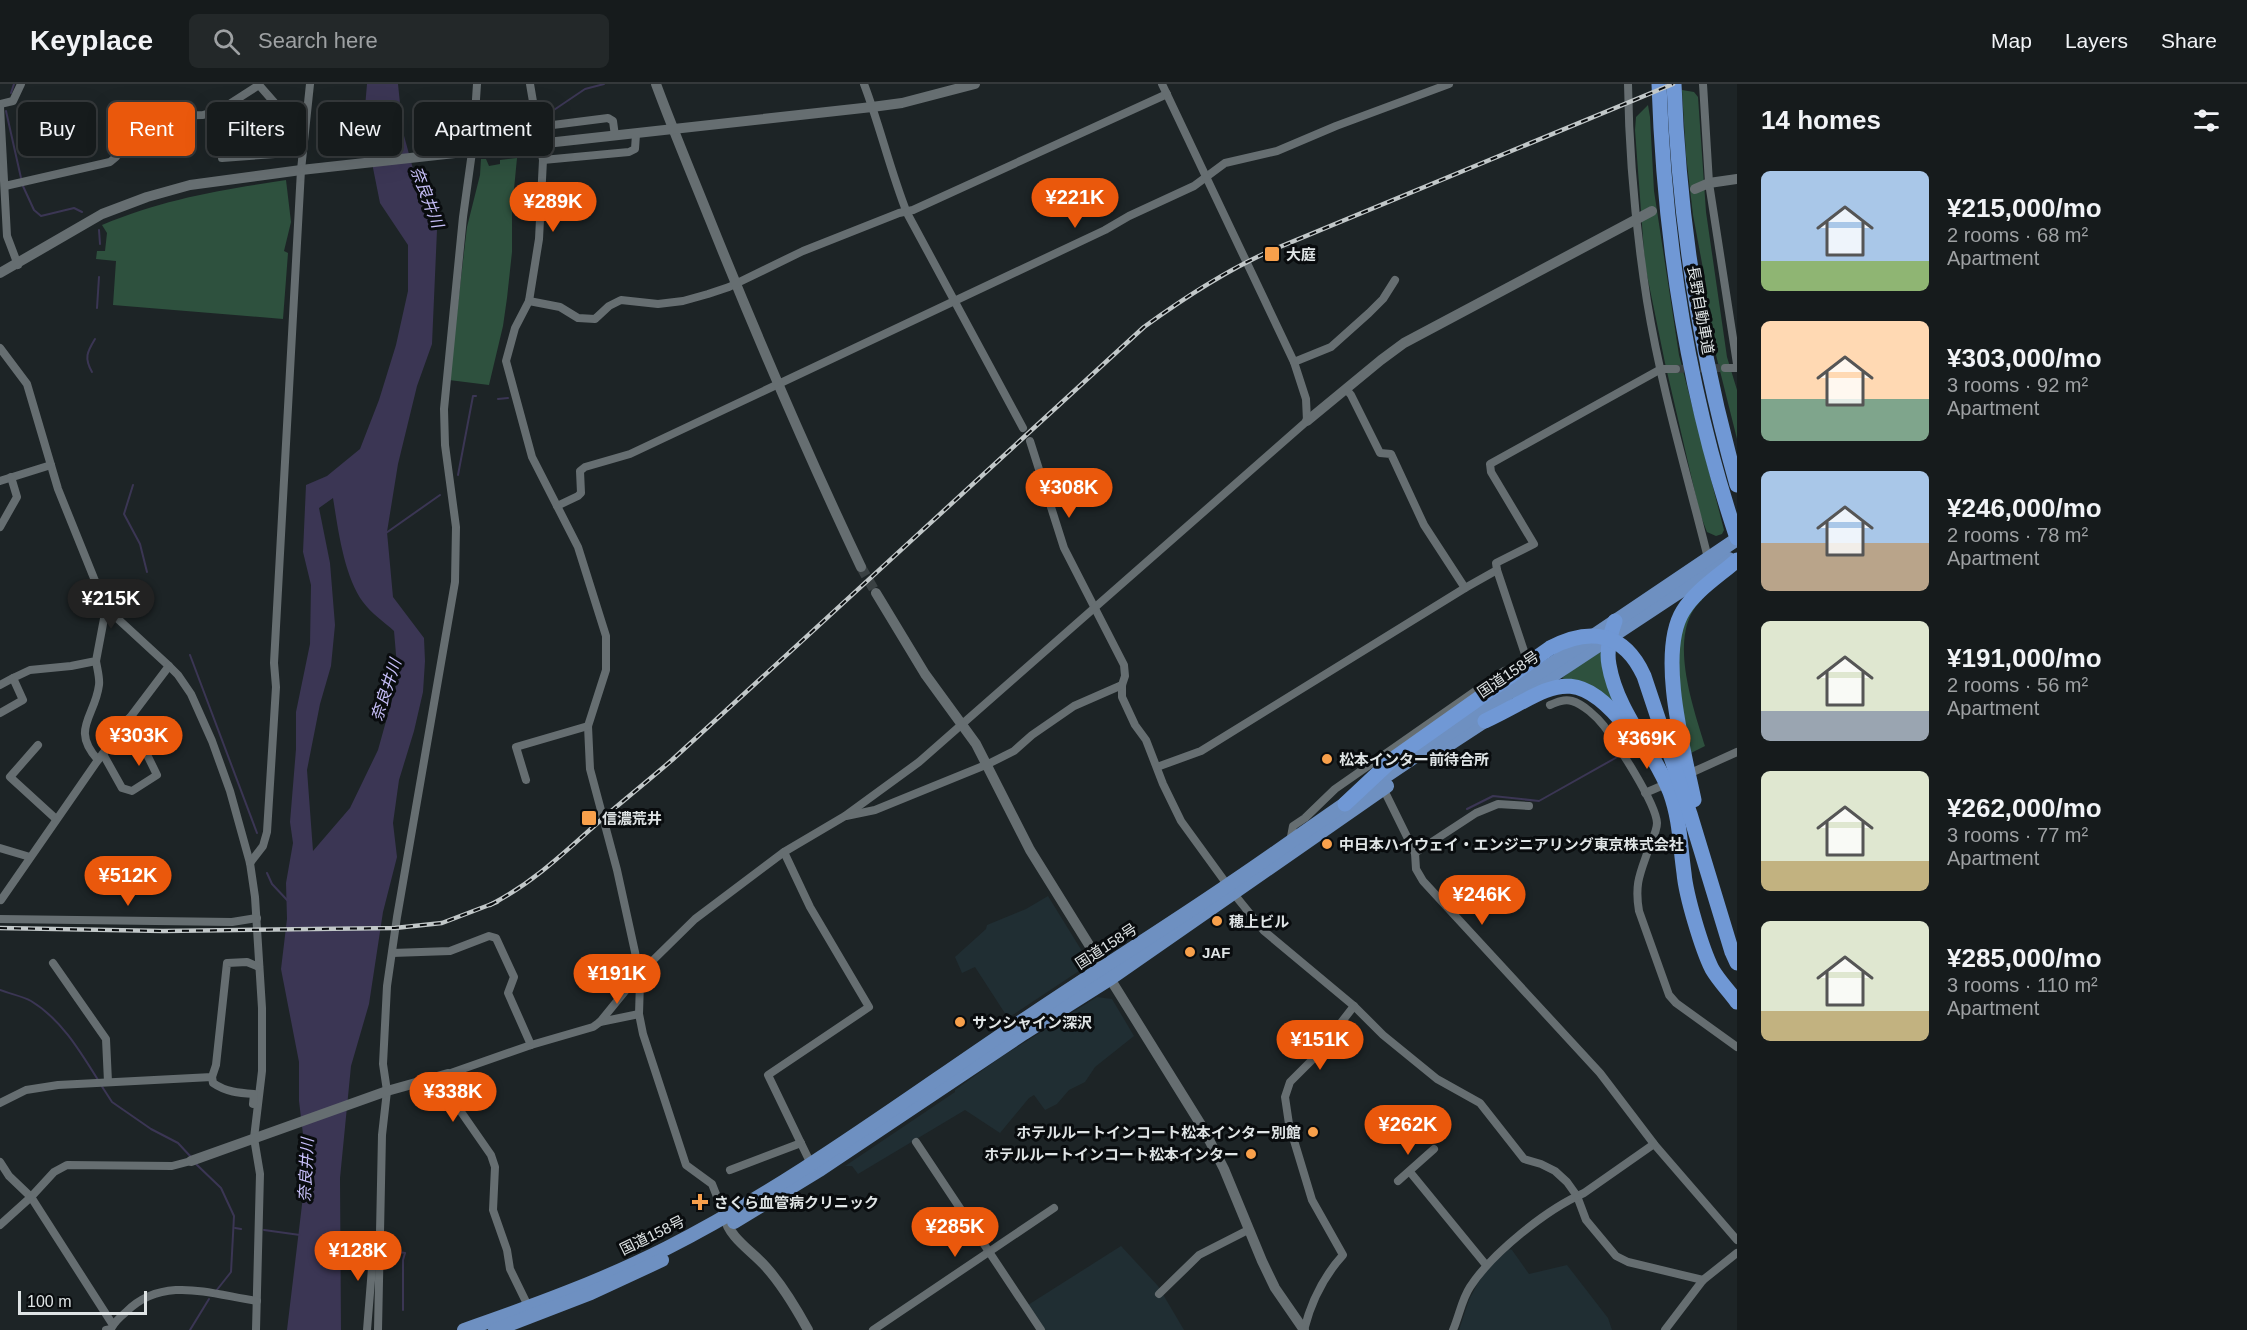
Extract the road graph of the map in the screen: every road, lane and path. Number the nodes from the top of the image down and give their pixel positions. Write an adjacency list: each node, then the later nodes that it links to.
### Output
1 (21, 84): 19 (street)
2 (258, 84): 15 (street); 16 (street)
3 (310, 84): 34 (street)
4 (477, 84): 17 (street)
5 (530, 84): 18 (street)
6 (656, 84): 23 (street)
7 (864, 84): 20 (street)
8 (975, 84): 20 (street)
9 (1162, 84): 14 (street)
10 (1449, 84): 35 (street)
11 (1628, 84): 42 (street)
12 (1703, 84): 37 (street)
13 (1666, 90): 63 (highway, 長野自動車道); 66 (highway, 長野自動車道)
14 (1167, 94): 35 (street); 41 (street)
15 (232, 102)
16 (274, 102)
17 (475, 102)
18 (533, 102)
19 (0, 106): 27 (street)
20 (872, 107): 23 (street); 41 (street)
21 (207, 114): 38 (street)
22 (553, 125): 25 (street)
23 (674, 130): 24 (street); 46 (street)
24 (636, 134): 25 (street); 33 (street)
25 (615, 136): 26 (street)
26 (553, 142)
27 (2, 156): 38 (street)
28 (222, 156): 29 (street)
29 (248, 156)
30 (434, 156): 34 (street)
31 (471, 156): 117 (street)
32 (542, 156): 33 (street)
33 (543, 160): 48 (street)
34 (304, 170): 43 (street); 111 (street)
35 (1207, 177): 47 (street); 50 (street)
36 (1737, 179): 37 (street)
37 (1709, 183): 39 (street); 51 (street)
38 (5, 186): 43 (street)
39 (1695, 189)
40 (1652, 211): 42 (street)
41 (907, 213): 46 (street); 47 (street)
42 (1636, 220): 53 (street); 56 (street)
43 (18, 265): 44 (street)
44 (0, 273)
45 (1395, 280): 50 (street)
46 (735, 283): 48 (street); 55 (street)
47 (954, 300): 55 (street); 58 (street)
48 (529, 301): 64 (street)
49 (0, 348): 60 (street)
50 (1294, 362): 57 (street)
51 (1737, 366): 52 (street)
52 (1725, 368)
53 (1661, 369): 54 (street); 68 (street); 71 (street)
54 (1676, 369)
55 (778, 384): 64 (street); 70 (street)
56 (1346, 389): 57 (street); 72 (street)
57 (1307, 422): 74 (street)
58 (1023, 428)
59 (1030, 441): 74 (street)
60 (51, 465): 61 (street); 75 (street)
61 (11, 477): 62 (street); 65 (street)
62 (0, 481)
63 (1737, 485)
64 (557, 506): 90 (street)
65 (0, 527)
66 (1736, 535): 68 (highway, 国道158号)
67 (1737, 554): 77 (highway, 国道158号)
68 (1708, 558): 76 (highway, 国道158号)
69 (1737, 560): 112 (highway)
70 (861, 567)
71 (1497, 570): 72 (street); 79 (street)
72 (1466, 588): 95 (street)
73 (876, 593): 89 (street)
74 (1094, 606): 84 (street); 89 (street)
75 (106, 608): 78 (street); 80 (street)
76 (1615, 621): 77 (highway); 81 (highway, 国道158号)
77 (1609, 638): 88 (highway, 国道158号); 96 (highway)
78 (96, 661): 82 (street); 93 (street)
79 (1524, 662): 81 (street); 102 (highway); 106 (street); 112 (highway)
80 (170, 666): 87 (street); 111 (street)
81 (1541, 671): 102 (highway, 国道158号)
82 (13, 678): 83 (street); 86 (street)
83 (0, 685)
84 (1122, 685): 94 (street); 95 (street)
85 (1550, 705): 101 (street)
86 (0, 713)
87 (129, 718): 93 (street); 93 (street)
88 (1485, 721): 96 (highway); 100 (highway, 国道158号)
89 (962, 725): 94 (street); 104 (street)
90 (588, 726): 98 (street); 122 (street)
91 (38, 745): 105 (street)
92 (1737, 752): 97 (street)
93 (100, 757): 105 (street)
94 (988, 764): 104 (street); 121 (street)
95 (1157, 766): 113 (street)
96 (1659, 769): 123 (highway)
97 (1695, 771)
98 (525, 780)
99 (1659, 787): 101 (street)
100 (1383, 788): 109 (street); 113 (highway, 国道158号)
101 (1645, 793): 128 (street)
102 (1345, 804): 106 (highway, 国道158号)
103 (1529, 806): 109 (street)
104 (845, 816): 108 (street)
105 (56, 819): 110 (street)
106 (1290, 842): 113 (highway, 国道158号)
107 (0, 848): 110 (street)
108 (784, 852): 122 (street); 137 (street)
109 (1415, 853): 138 (street)
110 (30, 857): 114 (street)
111 (250, 863): 115 (street)
112 (1709, 876): 119 (highway)
113 (1231, 890): 121 (highway, 国道158号); 124 (street)
114 (1, 900)
115 (257, 918): 116 (street); 120 (street)
116 (0, 919)
117 (392, 953): 127 (street); 132 (street)
118 (53, 963): 131 (street)
119 (1737, 963)
120 (259, 966): 130 (street); 135 (street)
121 (1107, 973): 142 (highway, 国道158号); 149 (highway, 国道158号); 151 (street)
122 (639, 975): 125 (street); 126 (street)
123 (1734, 996)
124 (1354, 1006): 146 (street); 170 (street)
125 (639, 1014): 126 (street); 149 (street)
126 (600, 1022): 127 (street)
127 (531, 1045): 129 (street)
128 (1737, 1047)
129 (444, 1075): 132 (street); 160 (street)
130 (212, 1077): 131 (street); 134 (street)
131 (108, 1082): 133 (street)
132 (383, 1092): 135 (street); 152 (street)
133 (0, 1103)
134 (252, 1110)
135 (258, 1136): 140 (street); 159 (street)
136 (916, 1142): 154 (street)
137 (801, 1143): 142 (street); 143 (street)
138 (1654, 1144): 146 (street); 153 (street)
139 (1434, 1149): 144 (street)
140 (191, 1161): 147 (street)
141 (0, 1162): 147 (street)
142 (811, 1164): 149 (highway, 国道158号)
143 (730, 1170)
144 (1410, 1172): 145 (street); 156 (street)
145 (1398, 1181)
146 (1577, 1196): 156 (street); 157 (street)
147 (31, 1197): 150 (street); 161 (street)
148 (1053, 1208): 154 (street)
149 (726, 1222): 160 (highway, 国道158号); 167 (street)
150 (0, 1225)
151 (1248, 1230): 158 (street); 170 (street)
152 (380, 1239): 163 (street); 164 (street)
153 (1737, 1240)
154 (988, 1251): 168 (street); 169 (street)
155 (1737, 1253): 157 (street)
156 (1486, 1264): 171 (street)
157 (1703, 1280): 172 (street)
158 (1159, 1294)
159 (257, 1301): 161 (street); 162 (street)
160 (524, 1317): 165 (highway, 国道158号); 166 (highway, 国道158号)
161 (109, 1327)
162 (256, 1330)
163 (367, 1330)
164 (378, 1330)
165 (464, 1330)
166 (495, 1330)
167 (808, 1330)
168 (873, 1330)
169 (1041, 1330)
170 (1304, 1330)
171 (1453, 1330)
172 (1665, 1330)

